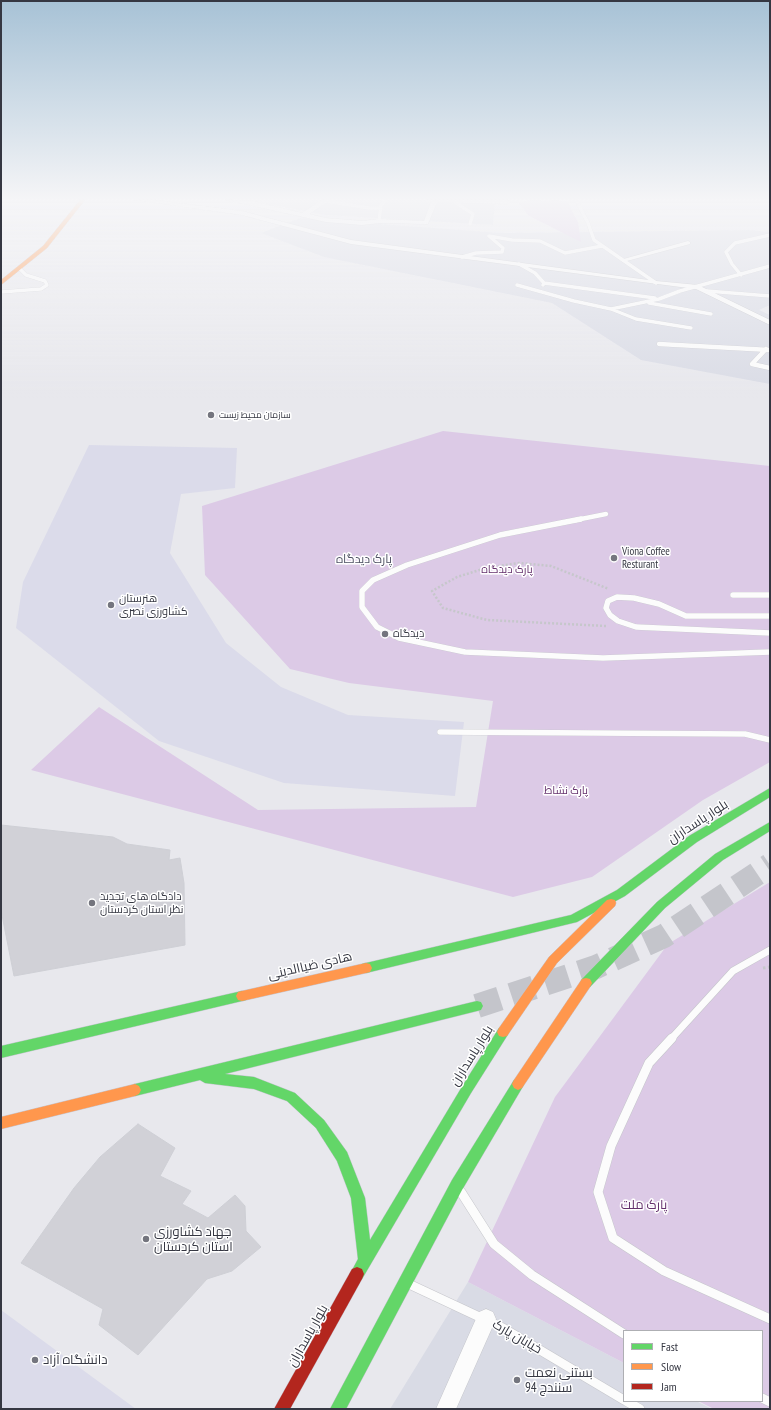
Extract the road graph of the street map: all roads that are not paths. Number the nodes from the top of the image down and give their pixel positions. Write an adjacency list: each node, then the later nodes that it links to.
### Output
1 (24, 266): 7 (main road)
2 (522, 266): 10 (lane)
3 (532, 266): 11 (street)
4 (631, 266): 11 (lane)
5 (733, 266): 8 (lane)
6 (770, 266): 8 (lane)
7 (20, 269): 9 (main road); 16 (lane)
8 (741, 275): 13 (lane)
9 (1, 283)
10 (544, 283): 14 (lane); 18 (lane)
11 (656, 283): 13 (street)
12 (517, 285): 14 (lane)
13 (698, 287): 15 (street); 18 (lane)
14 (540, 290): 20 (lane)
15 (707, 291): 17 (lane); 22 (street)
16 (1, 292)
17 (770, 296)
18 (659, 299): 19 (lane)
19 (646, 302): 20 (lane); 21 (lane)
20 (611, 309): 23 (lane)
21 (711, 314)
22 (770, 323)
23 (691, 328)
24 (659, 344): 25 (lane)
25 (768, 350): 26 (lane)
26 (770, 368)
27 (606, 514): 32 (lane)
28 (733, 595): 29 (lane)
29 (770, 595)
30 (770, 616): 31 (lane)
31 (770, 633)
32 (770, 652)
33 (440, 732): 34 (lane)
34 (770, 740)
35 (770, 792): 37 (main road, بلوار پاسداران)
36 (770, 826): 43 (main road)
37 (621, 893): 40 (main road, هادی ضیاالدینی); 44 (main road, بلوار پاسداران)
38 (770, 950): 47 (lane)
39 (477, 1006): 41 (main road)
40 (1, 1052)
41 (192, 1076): 42 (main road); 44 (main road)
42 (1, 1123)
43 (457, 1185): 45 (main road); 48 (lane)
44 (366, 1260): 51 (main road, بلوار پاسداران)
45 (406, 1283): 46 (lane, خیابان پارک); 52 (main road)
46 (486, 1319): 49 (lane, خیابان پارک); 53 (street)
47 (770, 1319)
48 (623, 1333)
49 (623, 1399)
50 (628, 1402): 54 (lane, خیابان پارک)
51 (282, 1409)
52 (338, 1409)
53 (446, 1409)
54 (640, 1409)

